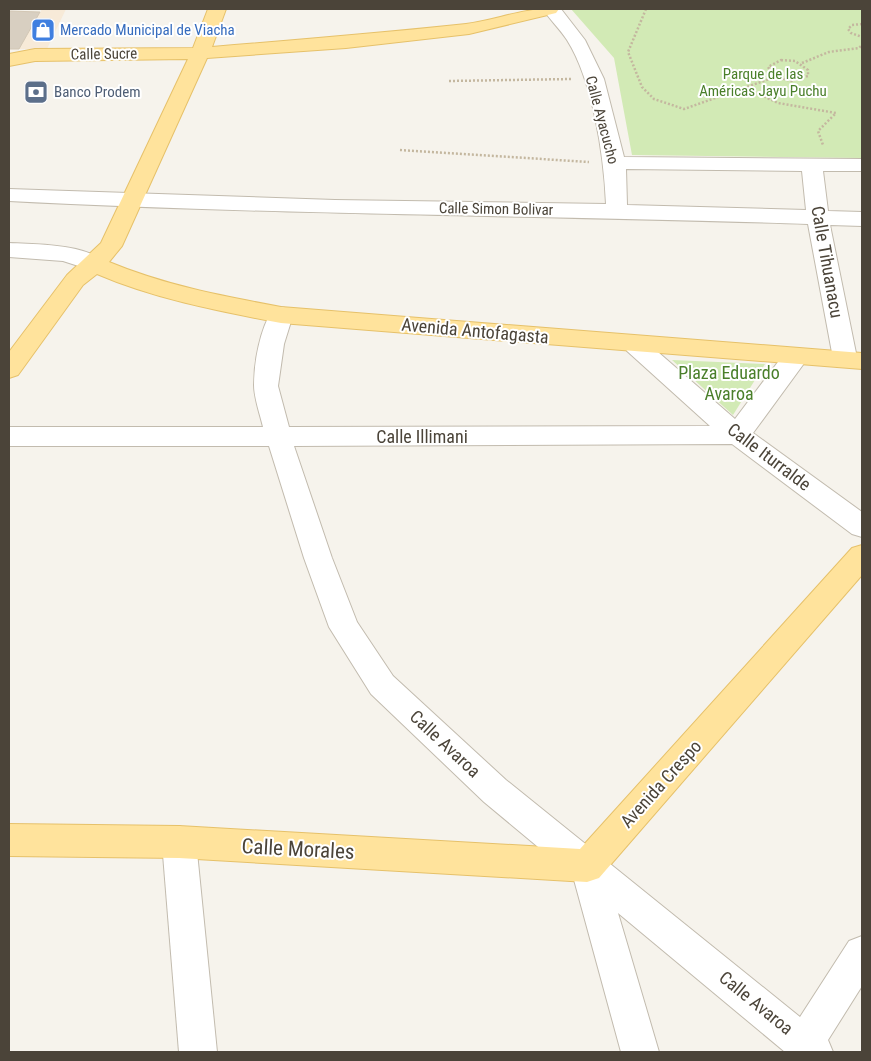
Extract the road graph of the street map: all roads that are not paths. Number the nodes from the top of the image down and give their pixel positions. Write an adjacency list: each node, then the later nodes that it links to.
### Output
1 (217, 9): 3 (main road)
2 (551, 9): 3 (main road, Calle Sucre); 5 (street, Calle Ayacucho)
3 (200, 53): 4 (main road, Calle Sucre); 9 (main road)
4 (9, 60)
5 (615, 163): 6 (street); 10 (street, Calle Ayacucho)
6 (821, 165): 7 (street); 11 (street, Calle Tihuanacu)
7 (862, 165)
8 (9, 195): 9 (street, Calle Simon Bolivar)
9 (131, 199): 10 (street, Calle Simon Bolivar); 14 (main road)
10 (617, 211): 11 (street, Calle Simon Bolivar)
11 (818, 218): 12 (street, Calle Simon Bolivar); 18 (street, Calle Tihuanacu)
12 (862, 219)
13 (9, 250): 14 (street)
14 (94, 264): 15 (main road, Avenida Antofagasta); 19 (main road)
15 (282, 315): 16 (main road, Avenida Antofagasta); 22 (street, Calle Avaroa)
16 (635, 344): 17 (main road, Avenida Antofagasta); 20 (street, Calle Iturralde)
17 (796, 356): 18 (main road, Avenida Antofagasta); 20 (street)
18 (854, 360)
19 (9, 369)
20 (737, 435): 22 (street, Calle Illimani); 23 (street, Calle Iturralde)
21 (9, 437): 22 (street, Calle Illimani)
22 (279, 438): 27 (street, Calle Avaroa)
23 (862, 526)
24 (862, 556): 27 (main road, Avenida Crespo)
25 (9, 840): 26 (main road, Calle Morales)
26 (179, 842): 27 (main road, Calle Morales); 30 (street)
27 (587, 866): 29 (street, Calle Avaroa); 31 (street)
28 (862, 954): 29 (street)
29 (809, 1047)
30 (198, 1052)
31 (640, 1052)

